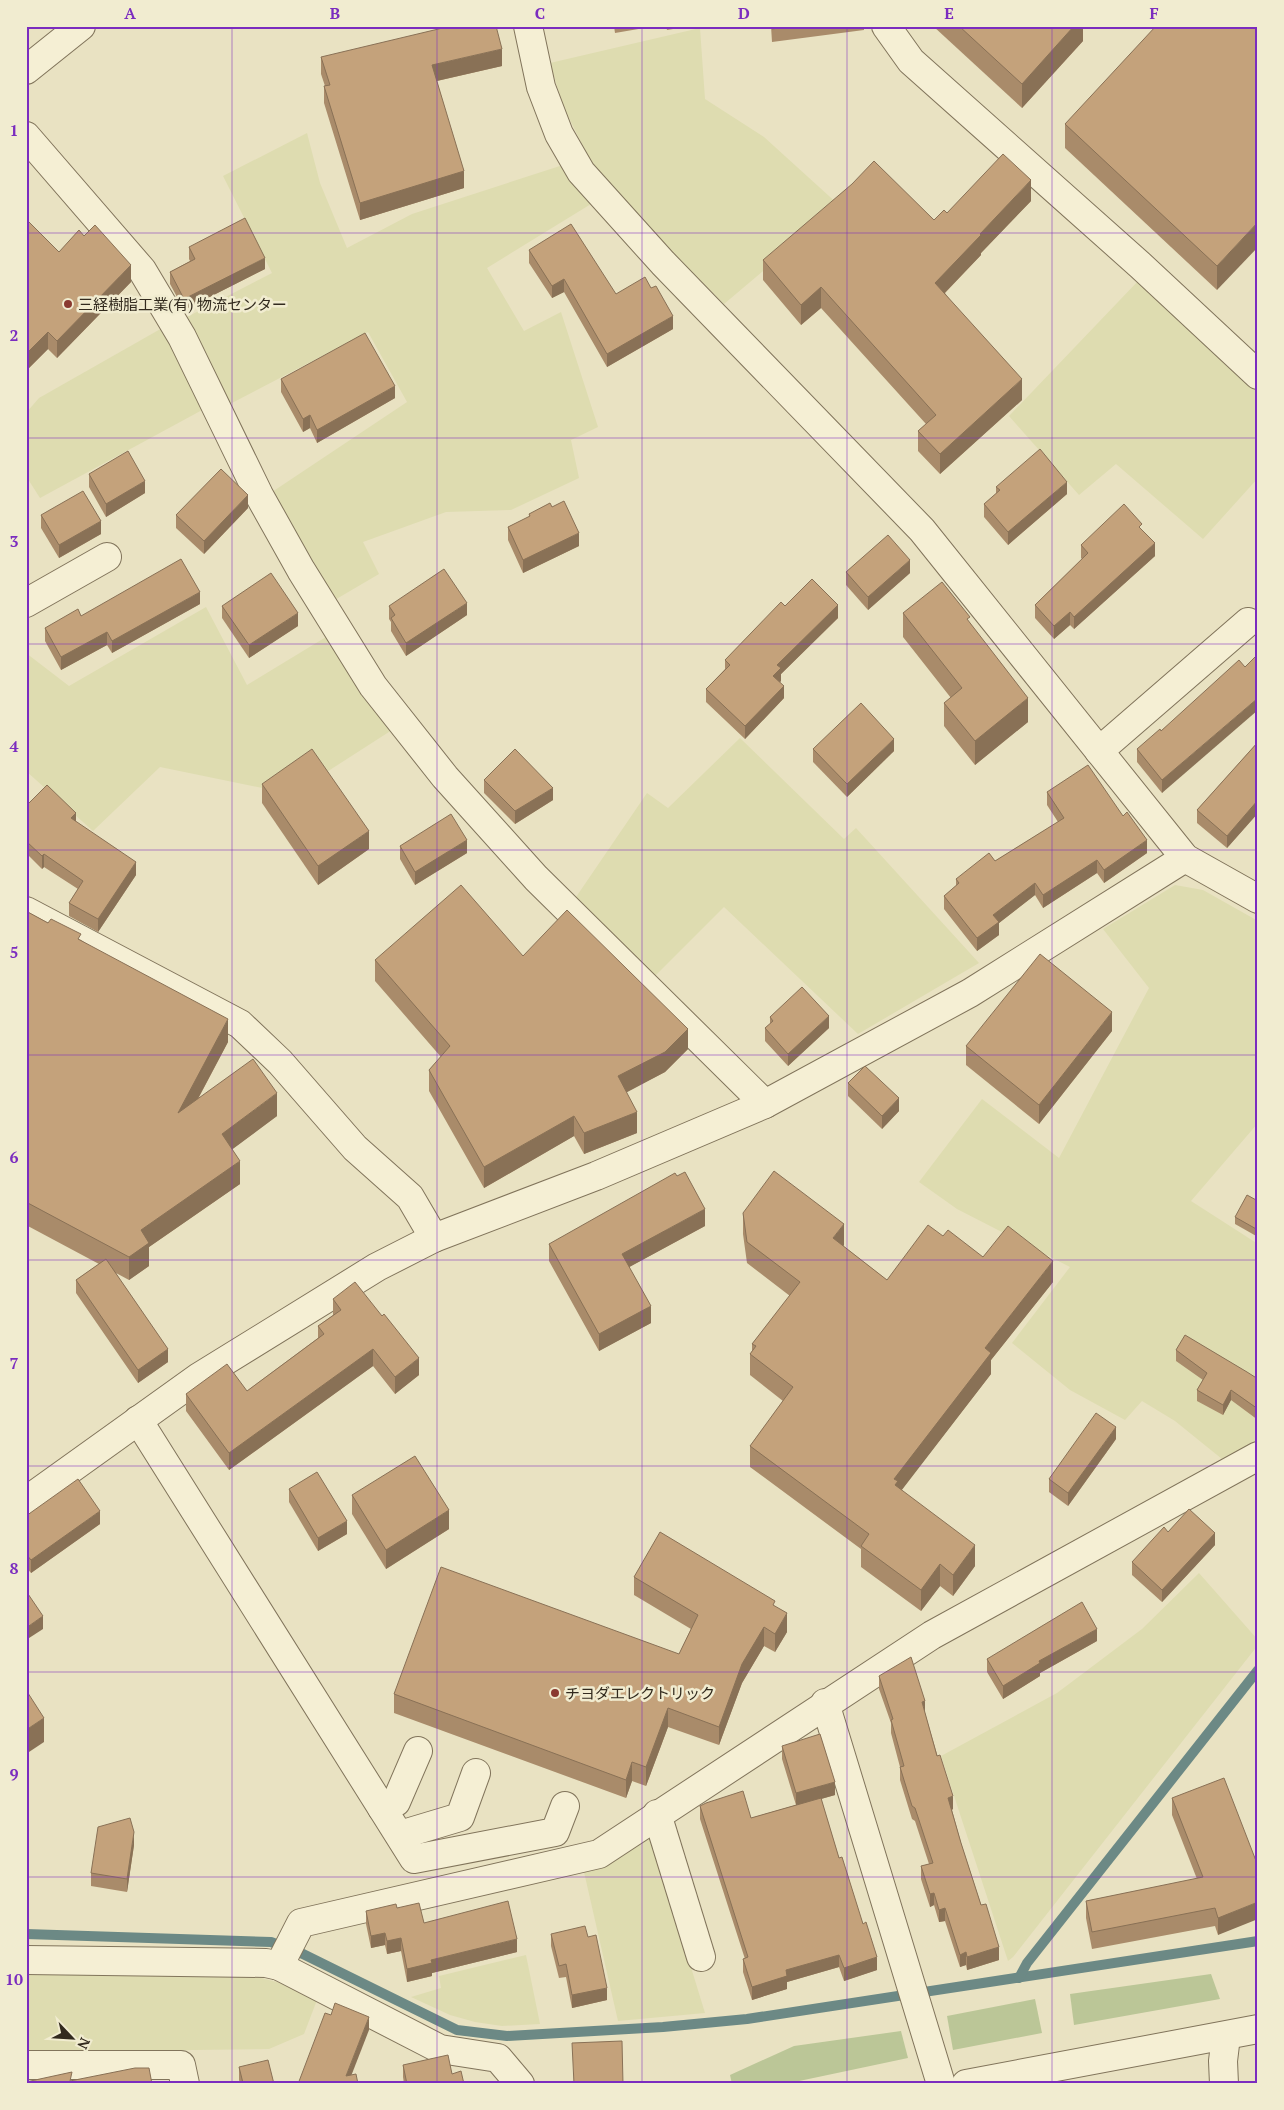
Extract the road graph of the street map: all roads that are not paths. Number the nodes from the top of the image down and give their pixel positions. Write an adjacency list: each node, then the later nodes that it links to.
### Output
1 (81, 26): 4 (street)
2 (528, 26): 10 (street)
3 (886, 26): 6 (street)
4 (26, 70)
5 (26, 136): 14 (street)
6 (1258, 375)
7 (108, 557): 8 (street)
8 (26, 604)
9 (1248, 622): 10 (street)
10 (1099, 751): 11 (street)
11 (1184, 858): 12 (street); 14 (street)
12 (1254, 890)
13 (26, 911): 15 (street)
14 (765, 1104): 15 (street)
15 (434, 1238): 16 (street)
16 (138, 1420): 18 (street); 23 (street)
17 (1258, 1456): 19 (street)
18 (26, 1501)
19 (826, 1704): 24 (street); 34 (street)
20 (418, 1751): 23 (street)
21 (476, 1773): 25 (street)
22 (565, 1806): 25 (street)
23 (382, 1808): 25 (street)
24 (657, 1814): 26 (street); 27 (street)
25 (400, 1835)
26 (285, 1953): 28 (street); 33 (street)
27 (701, 1958)
28 (26, 1960)
29 (1258, 2029): 30 (street)
30 (1226, 2036): 35 (street); 36 (street)
31 (26, 2065): 32 (street)
32 (186, 2084)
33 (520, 2084)
34 (941, 2084)
35 (966, 2084)
36 (1224, 2084)

